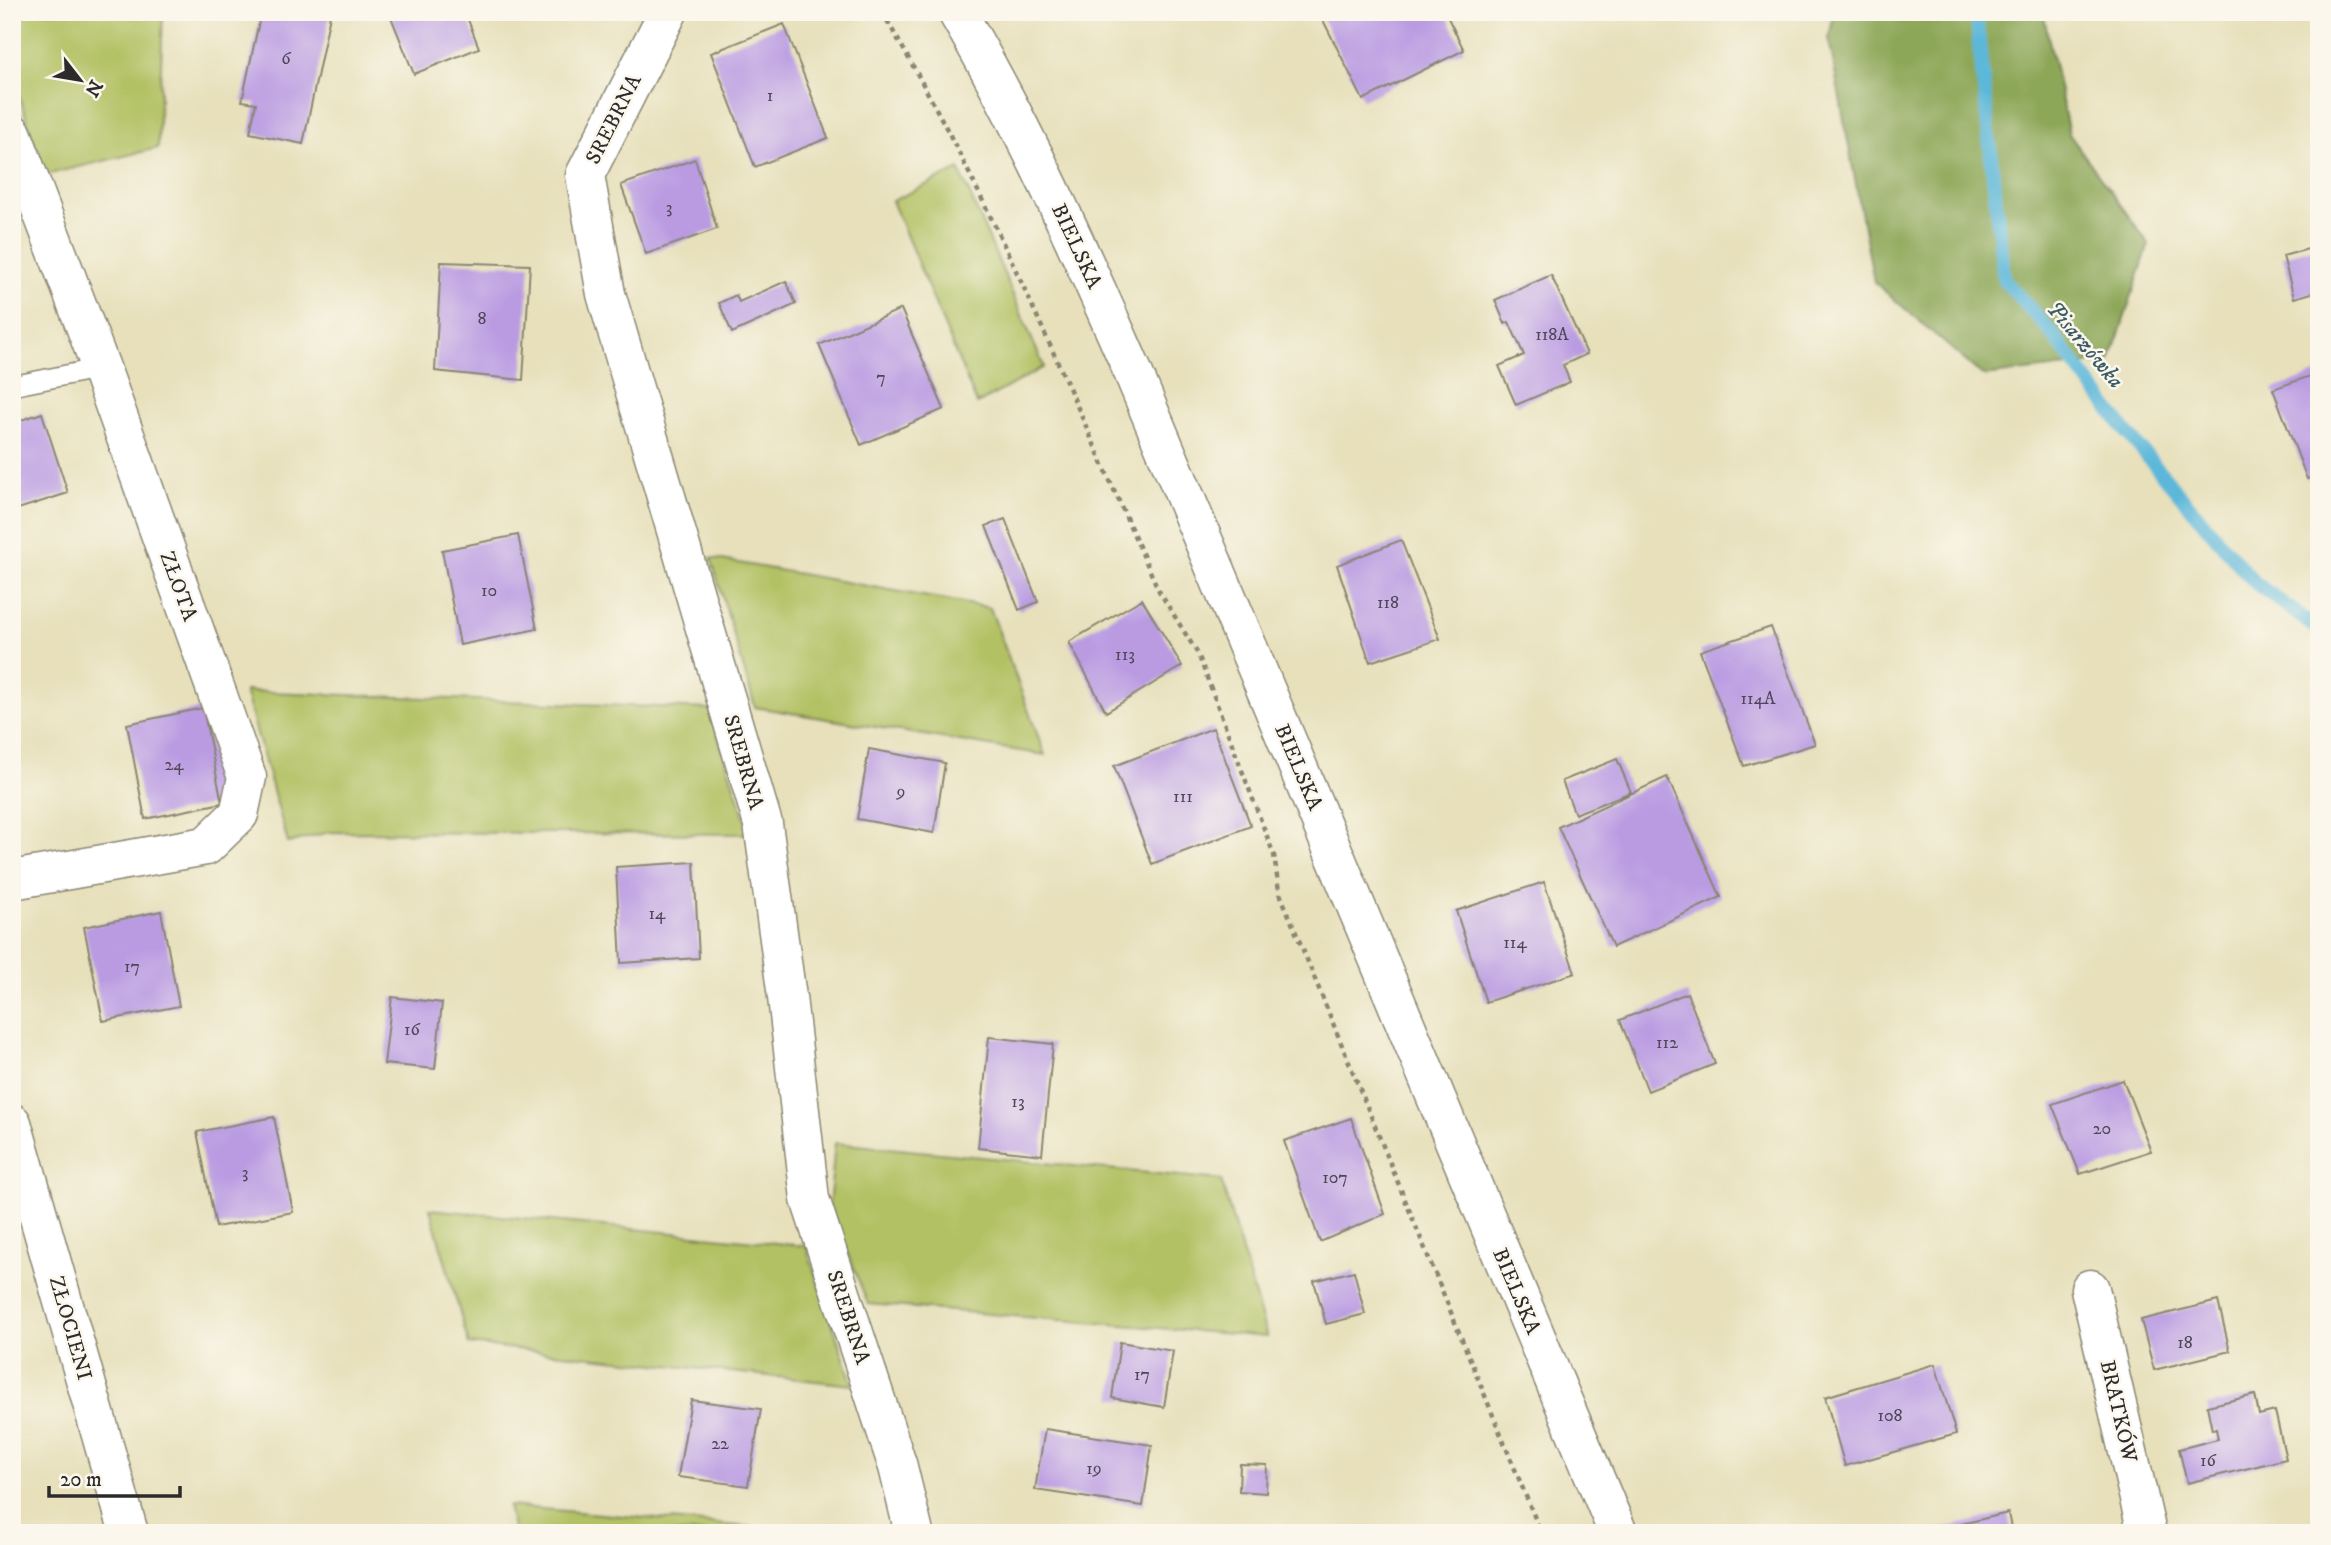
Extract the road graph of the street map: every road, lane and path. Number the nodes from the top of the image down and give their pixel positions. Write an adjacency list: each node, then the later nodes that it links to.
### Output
1 (668, 12): 11 (street, SREBRNA)
2 (883, 12): 12 (path)
3 (957, 12): 13 (street, BIELSKA)
4 (12, 133): 5 (street, ZŁOTA)
5 (102, 368): 6 (lane); 7 (street, ZŁOTA)
6 (12, 386)
7 (12, 880)
8 (12, 1123): 10 (street, ZŁOCIENI)
9 (2090, 1289): 14 (street, BRATKÓW)
10 (129, 1533)
11 (914, 1533)
12 (1541, 1533)
13 (1618, 1533)
14 (2147, 1533)

